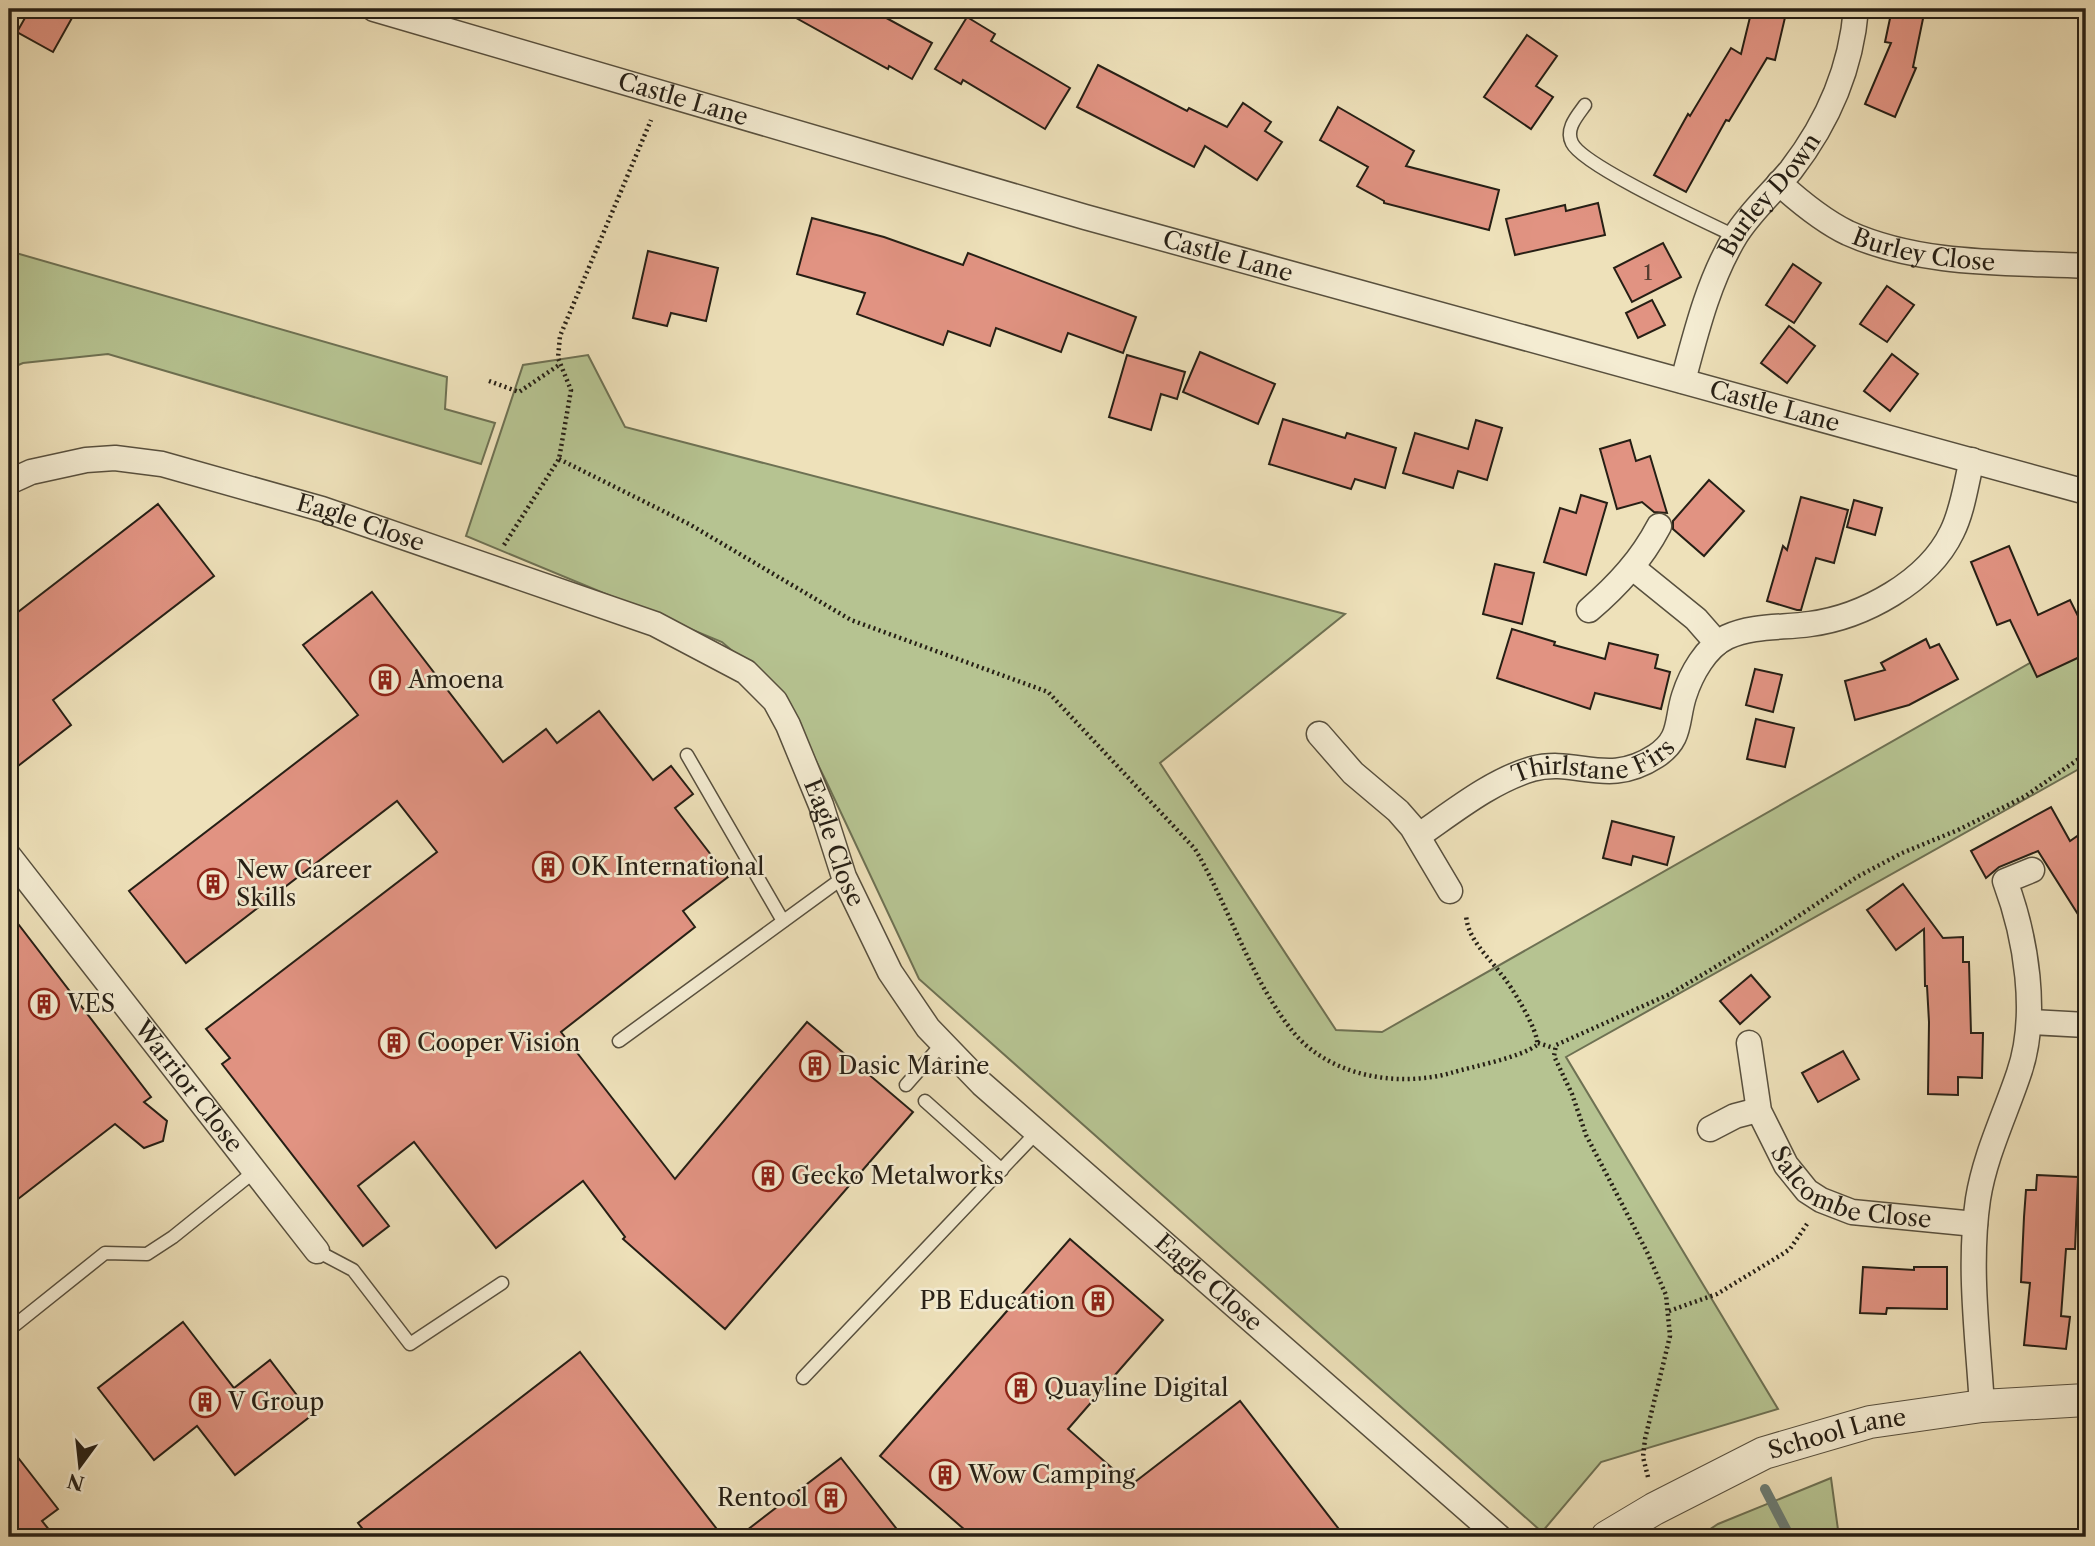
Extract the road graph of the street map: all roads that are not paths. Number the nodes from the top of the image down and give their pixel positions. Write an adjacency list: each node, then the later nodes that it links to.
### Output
1 (374, 9): 7 (street, Castle Lane)
2 (1856, 9): 4 (street, Burley Down)
3 (1585, 105): 5 (lane)
4 (1779, 183): 5 (street, Burley Down); 6 (street, Burley Close)
5 (1735, 236): 7 (street, Burley Down)
6 (2086, 266)
7 (1683, 381): 8 (street, Castle Lane)
8 (1972, 460): 10 (street, Castle Lane); 14 (street, Thirlstane Firs)
9 (9, 482): 20 (street, Eagle Close)
10 (2086, 492)
11 (1659, 526): 12 (street)
12 (1633, 568): 13 (street); 14 (street)
13 (1589, 610)
14 (1717, 643): 17 (street, Thirlstane Firs)
15 (1319, 734): 17 (street)
16 (687, 755): 22 (lane)
17 (1418, 836): 21 (street)
18 (9, 856): 34 (street, Warrior Close)
19 (2032, 870): 23 (street, Salcombe Close)
20 (844, 877): 22 (lane); 27 (street, Eagle Close)
21 (1450, 891)
22 (783, 921): 25 (lane)
23 (2030, 1022): 24 (street); 35 (street, Salcombe Close)
24 (2086, 1025)
25 (619, 1041)
26 (1749, 1043): 30 (street, Salcombe Close)
27 (942, 1044): 28 (lane); 32 (street, Eagle Close)
28 (906, 1085)
29 (925, 1101): 33 (lane)
30 (1758, 1110): 31 (street, Salcombe Close); 35 (street, Salcombe Close)
31 (1710, 1129)
32 (1037, 1132): 33 (lane); 42 (street, Eagle Close)
33 (1002, 1170): 39 (lane)
34 (255, 1171): 36 (street, Warrior Close); 38 (lane)
35 (1975, 1224): 41 (street, Salcombe Close)
36 (317, 1251): 37 (lane)
37 (502, 1283)
38 (15, 1325)
39 (803, 1378)
40 (2086, 1400): 41 (street, School Lane)
41 (1982, 1406): 43 (street, School Lane)
42 (1499, 1537)
43 (1607, 1537)

